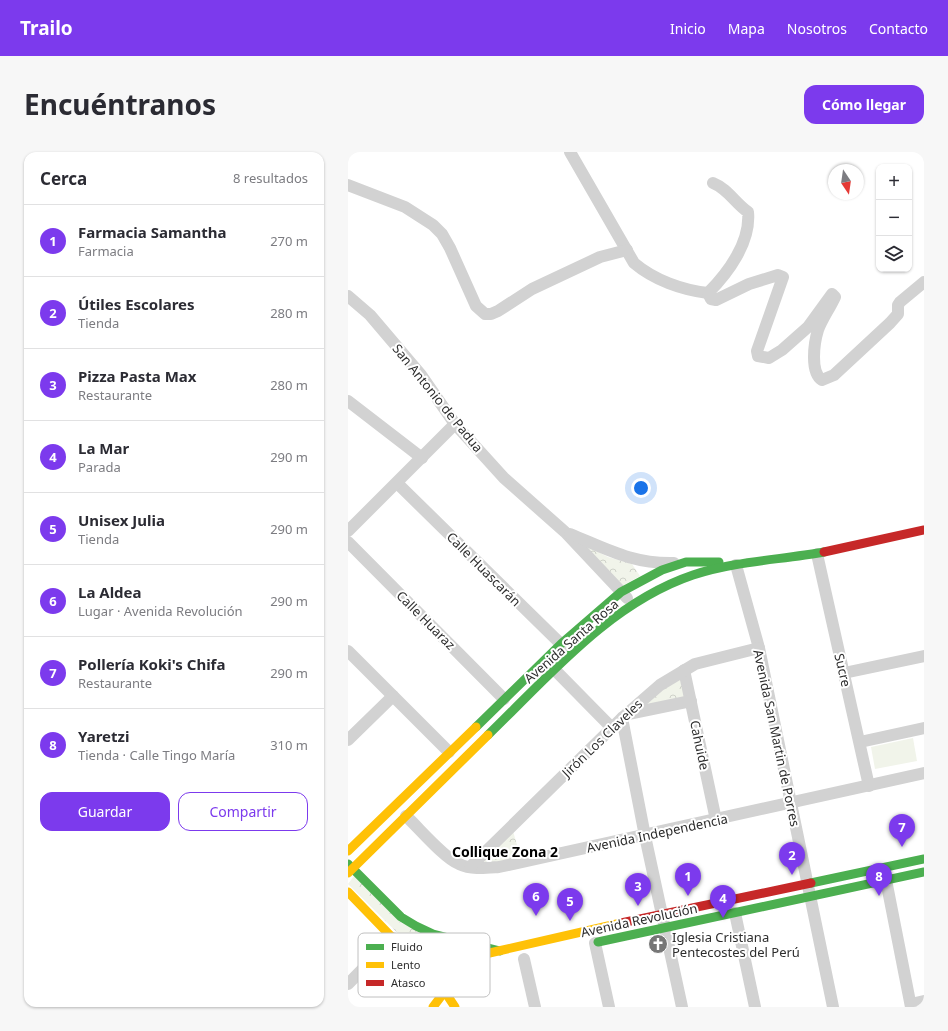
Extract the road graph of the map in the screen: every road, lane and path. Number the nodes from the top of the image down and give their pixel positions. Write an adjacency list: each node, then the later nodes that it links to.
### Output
1 (570, 152): 4 (street)
2 (713, 183): 6 (street)
3 (348, 185): 4 (street)
4 (627, 250): 6 (street)
5 (924, 282): 6 (street)
6 (708, 293)
7 (348, 296): 9 (street, San Antonio de Padua)
8 (348, 401): 10 (street)
9 (456, 424): 10 (street); 14 (street, San Antonio de Padua)
10 (422, 458): 11 (street)
11 (397, 483): 13 (street); 24 (street, Calle Huascarán)
12 (924, 530): 16 (street)
13 (348, 531)
14 (565, 532): 17 (street, San Antonio de Padua); 21 (street, San Antonio de Padua)
15 (348, 542): 34 (street, Calle Huaraz)
16 (817, 554): 19 (street); 32 (street, Sucre)
17 (636, 560): 18 (street, San Antonio de Padua); 20 (street)
18 (686, 562): 19 (street, Avenida Santa Rosa); 20 (street, Avenida Santa Rosa)
19 (736, 565): 22 (street, Avenida Santa Rosa); 25 (street, Avenida San Martin de Porres)
20 (647, 578): 21 (street, Avenida Santa Rosa); 22 (street)
21 (621, 592): 23 (street, San Antonio de Padua); 24 (street, Avenida Santa Rosa)
22 (656, 592): 23 (street, Avenida Santa Rosa)
23 (633, 604): 27 (street, Avenida Santa Rosa)
24 (560, 644): 27 (street, Calle Huascarán); 29 (street, Avenida Santa Rosa)
25 (758, 648): 31 (street, Jirón Los Claveles); 44 (street, Avenida San Martin de Porres)
26 (348, 651): 33 (street)
27 (572, 654): 30 (street, Avenida Santa Rosa)
28 (924, 656): 32 (street)
29 (544, 659): 30 (street); 34 (street, Avenida Santa Rosa)
30 (555, 670): 37 (street); 45 (street, Avenida Santa Rosa)
31 (684, 670): 35 (street, Cahuide); 36 (street, Jirón Los Claveles)
32 (844, 674): 40 (street, Sucre)
33 (393, 696): 39 (street); 41 (street)
34 (504, 699): 41 (street, Avenida Santa Rosa)
35 (691, 701): 36 (street); 46 (street, Cahuide)
36 (625, 716): 37 (street, Jirón Los Claveles); 47 (street)
37 (612, 728): 50 (street, Jirón Los Claveles)
38 (924, 728): 40 (street)
39 (348, 740)
40 (860, 742): 43 (street, Sucre)
41 (449, 752): 48 (street, Avenida Santa Rosa)
42 (924, 773): 43 (street, Avenida Independencia)
43 (870, 786): 44 (street, Avenida Independencia)
44 (790, 804): 46 (street, Avenida Independencia); 54 (street, Avenida San Martin de Porres)
45 (406, 816): 50 (street, Avenida Independencia); 51 (street, Avenida Santa Rosa)
46 (716, 820): 47 (street, Avenida Independencia)
47 (645, 836): 50 (street, Avenida Independencia); 58 (street)
48 (348, 851)
49 (924, 859): 54 (street, Avenida Revolución)
50 (470, 867)
51 (349, 868): 61 (street)
52 (924, 872): 53 (street, Avenida Revolución)
53 (886, 880): 56 (street, Avenida Revolución); 71 (street)
54 (807, 884): 56 (street, Avenida San Martin de Porres); 58 (street, Avenida Revolución)
55 (348, 892): 60 (street)
56 (810, 897): 57 (street, Avenida Revolución); 77 (street, Avenida San Martin de Porres)
57 (735, 913): 59 (street, Avenida Revolución); 76 (street)
58 (662, 914): 59 (street); 64 (street, Avenida Revolución)
59 (665, 927): 62 (street, Avenida Revolución); 75 (street)
60 (388, 933)
61 (431, 933)
62 (592, 944): 74 (street)
63 (490, 948): 64 (street)
64 (500, 951): 65 (street, Avenida Revolución)
65 (490, 954)
66 (524, 958): 73 (street)
67 (358, 974): 68 (street)
68 (348, 984)
69 (441, 997): 72 (street, Avenida Revolución)
70 (924, 1002): 71 (street)
71 (911, 1006)
72 (433, 1007)
73 (535, 1007)
74 (609, 1007)
75 (682, 1007)
76 (756, 1007)
77 (834, 1007)

